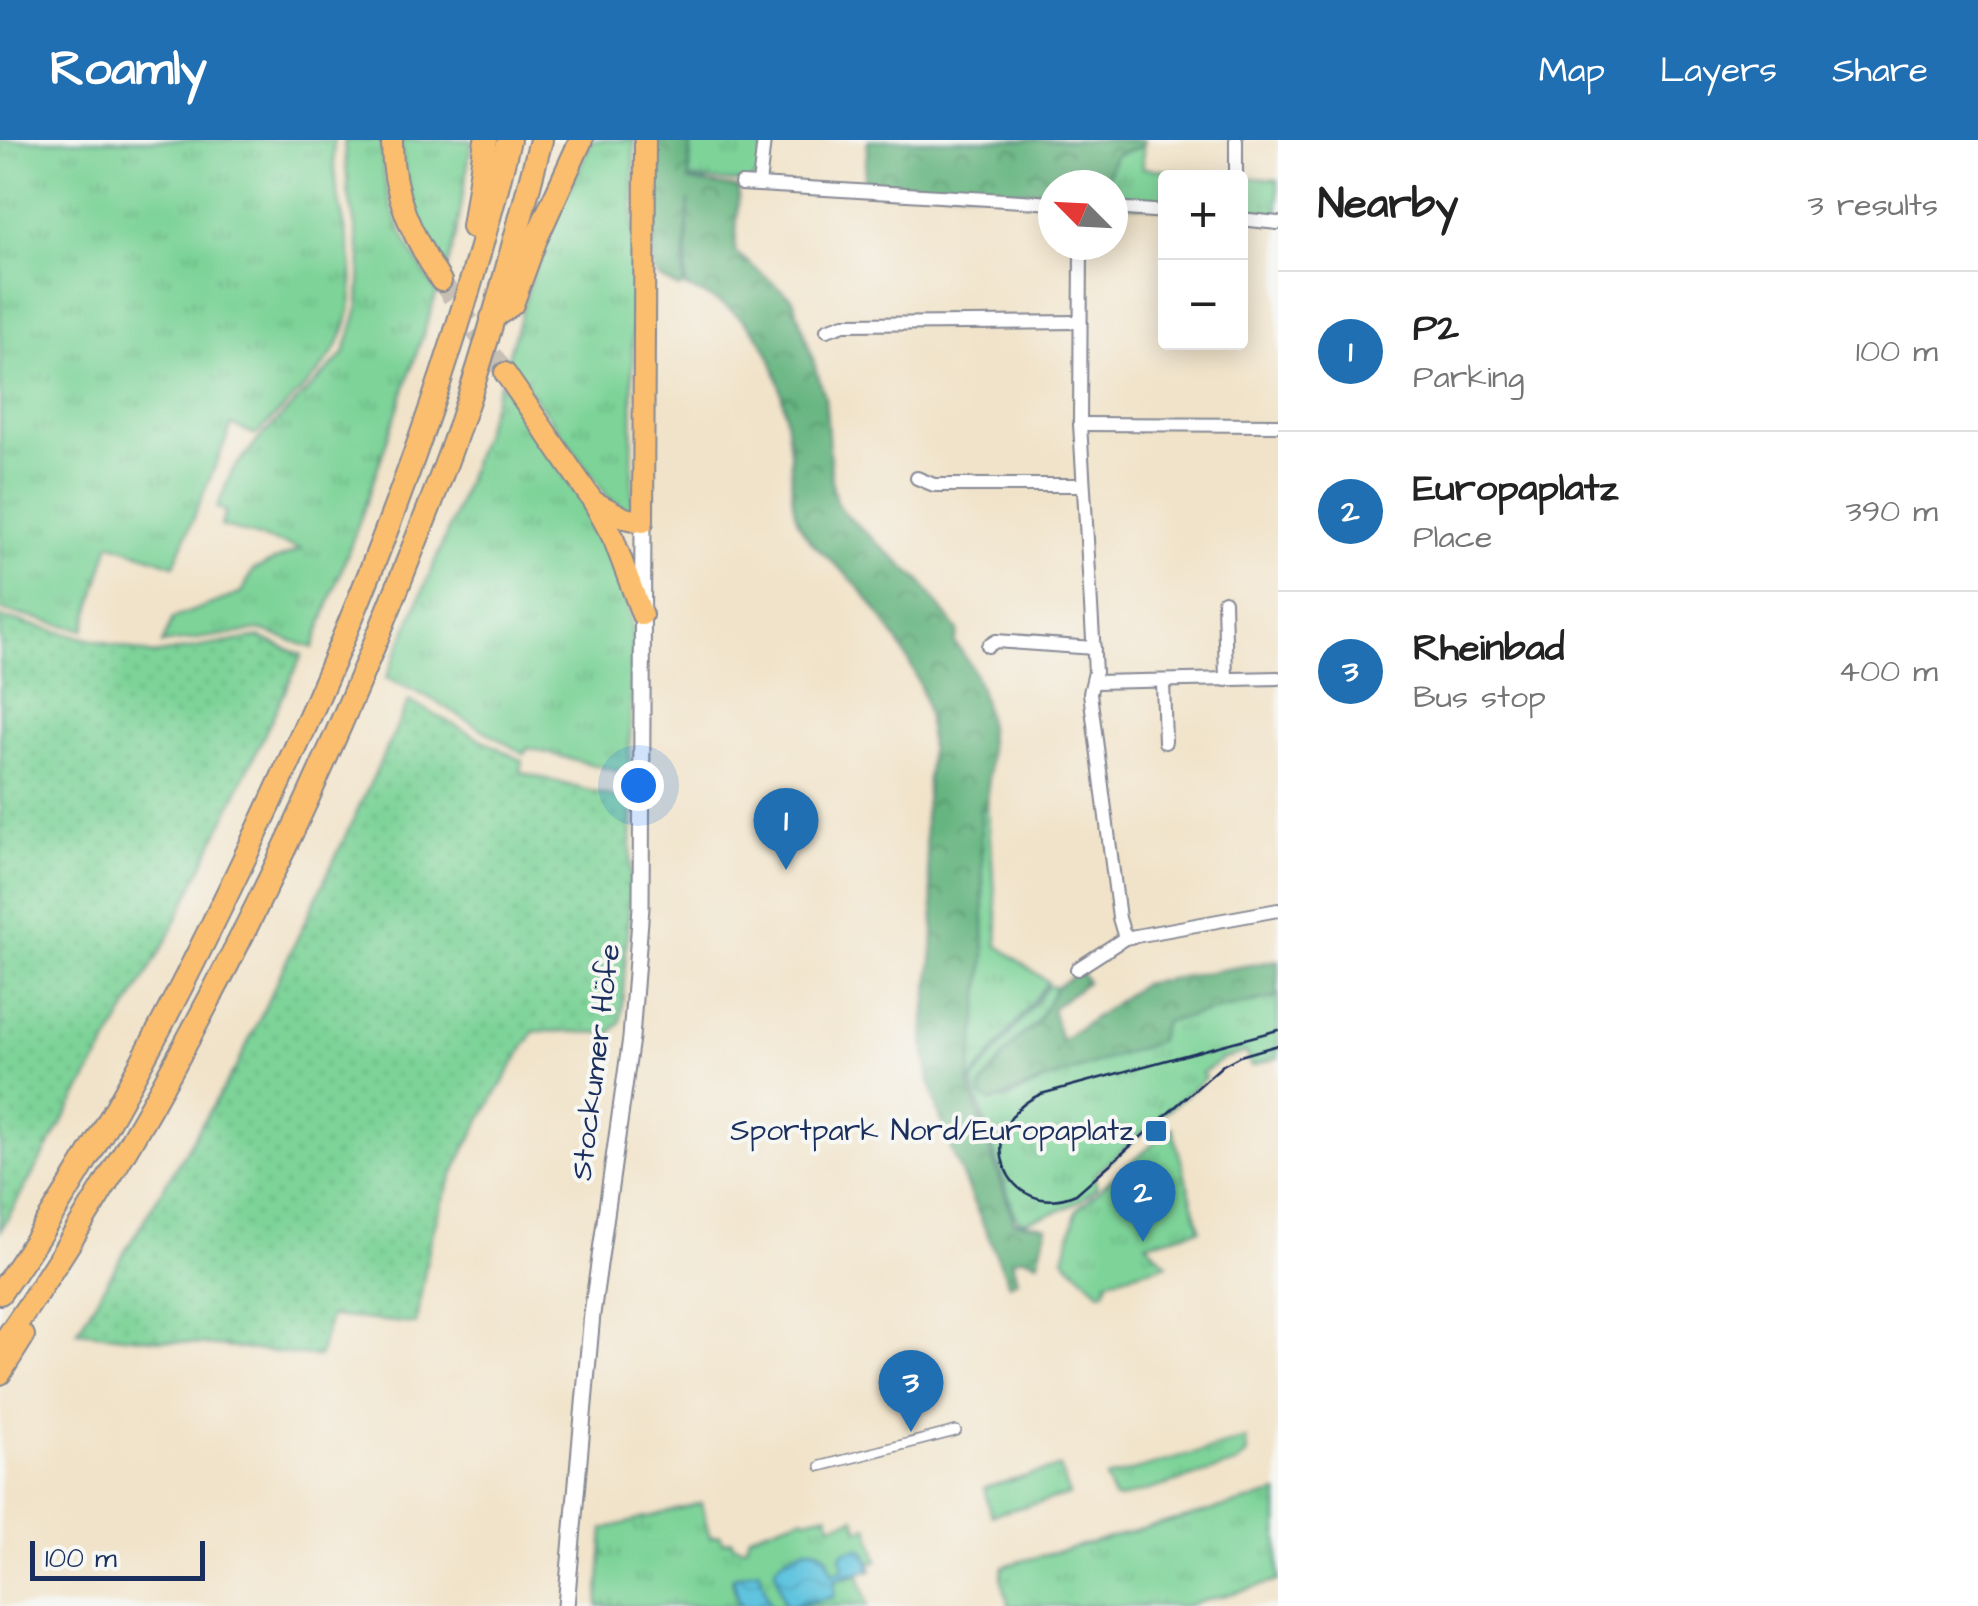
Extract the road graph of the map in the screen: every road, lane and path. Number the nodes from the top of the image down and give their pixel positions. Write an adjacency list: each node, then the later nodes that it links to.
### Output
1 (392, 140): 18 (main road)
2 (486, 140): 23 (highway)
3 (509, 140): 23 (highway)
4 (541, 140): 19 (highway)
5 (582, 140): 19 (highway)
6 (646, 140): 29 (main road)
7 (764, 140): 11 (street)
8 (1236, 140): 9 (street)
9 (1236, 170)
10 (741, 184): 11 (street)
11 (759, 185): 12 (street)
12 (1038, 202)
13 (1128, 209): 14 (street)
14 (1158, 211)
15 (1248, 221): 16 (street)
16 (1278, 223)
17 (1081, 260): 20 (street)
18 (440, 281)
19 (492, 318): 42 (highway)
20 (1080, 322): 21 (street); 24 (street)
21 (827, 330)
22 (505, 373): 28 (main road)
23 (441, 376): 43 (highway)
24 (1080, 424): 25 (street); 27 (street)
25 (1278, 425)
26 (917, 478): 27 (street)
27 (1082, 485): 33 (street)
28 (592, 501): 29 (main road); 31 (main road)
29 (643, 522): 31 (street, Stockumer Höfe)
30 (1224, 602): 35 (street)
31 (642, 615): 49 (street, Stockumer Höfe)
32 (988, 646): 33 (street)
33 (1094, 648): 36 (street)
34 (1278, 678): 35 (street)
35 (1226, 680): 37 (street)
36 (1095, 682): 37 (street); 40 (street)
37 (1163, 682): 38 (street)
38 (1165, 742)
39 (1278, 910): 40 (street)
40 (1125, 938): 41 (street)
41 (1077, 969)
42 (51, 1274): 44 (highway); 45 (highway)
43 (0, 1293)
44 (0, 1348)
45 (0, 1374)
46 (956, 1431): 47 (street)
47 (821, 1466)
48 (591, 1512): 49 (street)
49 (572, 1514): 50 (street, Stockumer Höfe)
50 (566, 1606)

